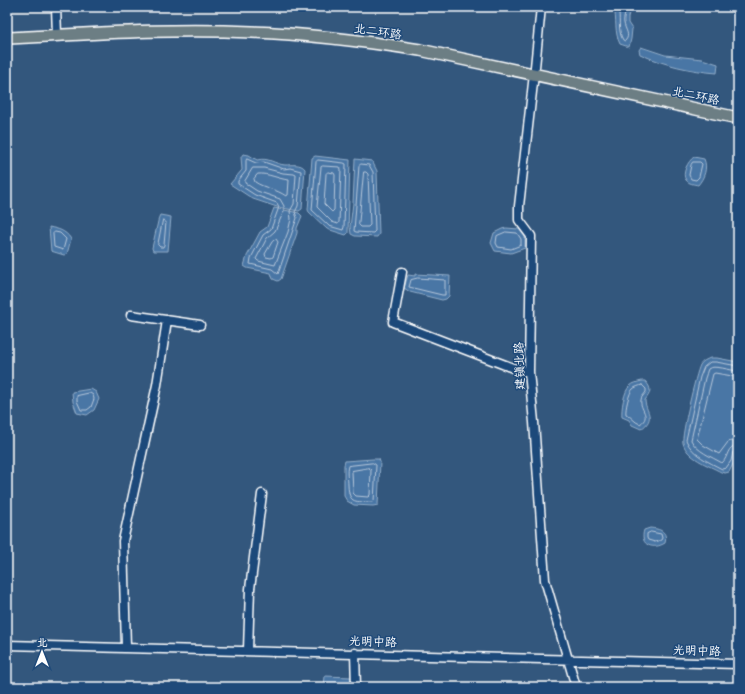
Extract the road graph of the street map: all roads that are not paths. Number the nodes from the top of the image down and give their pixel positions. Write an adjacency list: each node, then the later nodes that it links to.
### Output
1 (56, 7): 4 (street)
2 (541, 7): 6 (street, 建镇北路)
3 (7, 31): 4 (main road, 北二环路)
4 (57, 32): 5 (main road, 北二环路); 6 (main road, 北二环路)
5 (7, 38)
6 (535, 70): 7 (main road, 北二环路); 8 (main road, 北二环路); 13 (street, 建镇北路)
7 (738, 110)
8 (738, 118)
9 (402, 272): 13 (street)
10 (131, 315): 11 (street)
11 (167, 320): 12 (street); 16 (street)
12 (200, 325)
13 (529, 372): 19 (street, 建镇北路)
14 (262, 494): 17 (street)
15 (7, 644): 16 (street, 光明中路)
16 (126, 647): 17 (street, 光明中路)
17 (248, 650): 18 (street, 光明中路)
18 (355, 653): 19 (street, 光明中路); 21 (street)
19 (568, 659): 20 (street, 光明中路); 22 (street, 建镇北路)
20 (738, 664)
21 (356, 687)
22 (576, 687)

